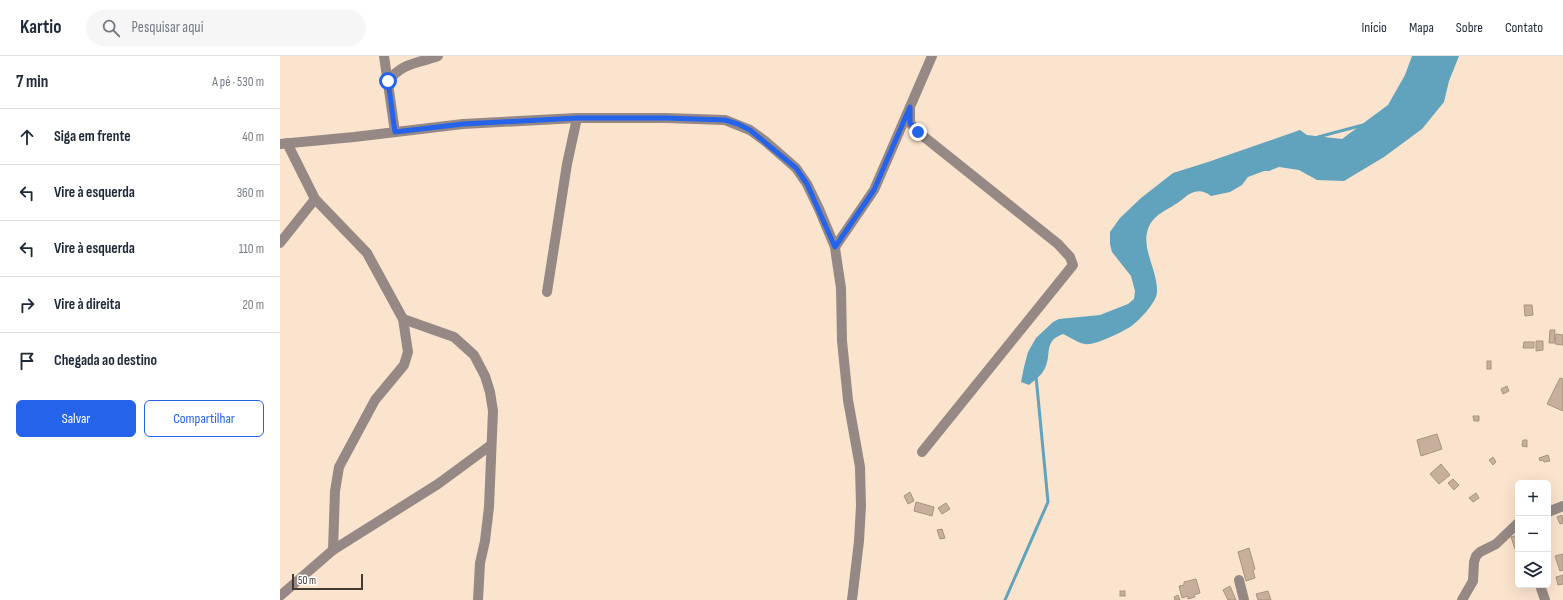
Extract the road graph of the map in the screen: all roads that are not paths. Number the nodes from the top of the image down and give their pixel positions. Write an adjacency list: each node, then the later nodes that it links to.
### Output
1 (384, 56): 4 (street)
2 (438, 56): 4 (street)
3 (932, 56): 5 (street)
4 (388, 81): 7 (street)
5 (910, 107): 11 (street); 15 (street)
6 (577, 118): 7 (street); 11 (street); 12 (street)
7 (395, 132): 8 (street)
8 (283, 144): 9 (street)
9 (315, 199): 10 (street); 13 (street)
10 (280, 243)
11 (835, 247): 24 (street)
12 (547, 292)
13 (403, 319): 14 (street); 19 (street)
14 (491, 445): 19 (street); 23 (street)
15 (922, 452)
16 (1563, 506): 17 (street)
17 (1551, 511)
18 (1515, 528): 26 (street)
19 (333, 550): 22 (street)
20 (1239, 580): 25 (street)
21 (1541, 588): 27 (street)
22 (280, 596)
23 (478, 600)
24 (852, 600)
25 (1244, 600)
26 (1462, 600)
27 (1545, 600)

